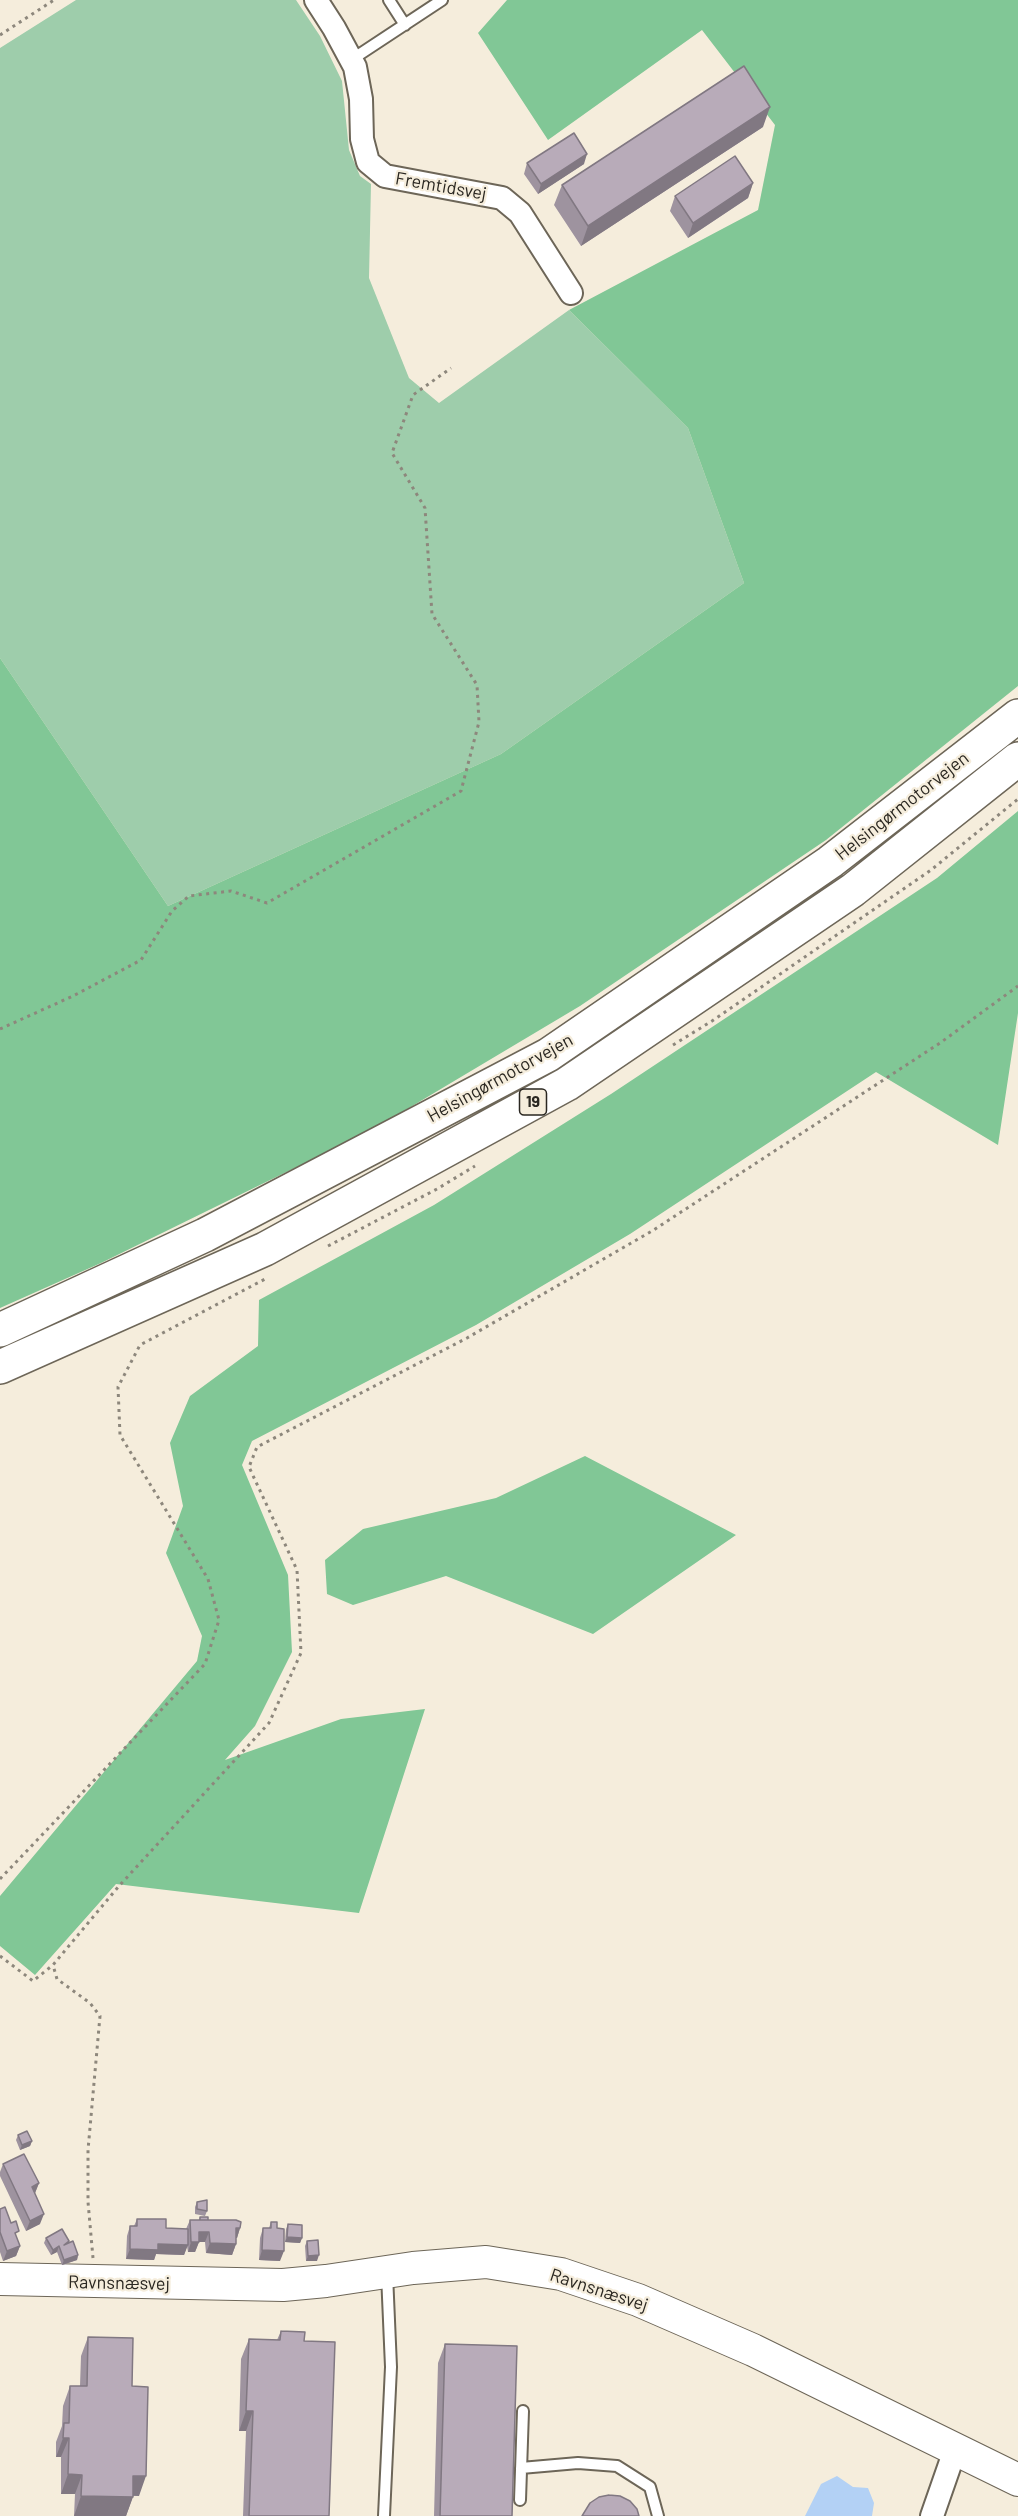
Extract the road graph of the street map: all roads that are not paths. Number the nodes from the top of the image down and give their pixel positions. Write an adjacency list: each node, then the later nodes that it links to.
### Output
1 (316, 0): 5 (street, Fremtidsvej)
2 (389, 0): 4 (lane)
3 (442, 0): 4 (lane)
4 (405, 25): 5 (lane)
5 (351, 60): 6 (street, Fremtidsvej)
6 (571, 293)
7 (1018, 716): 9 (highway, Helsingørmotorvejen / 19)
8 (1018, 759): 10 (highway, Helsingørmotorvejen / 19)
9 (0, 1330)
10 (0, 1367)
11 (386, 2271): 12 (main road, Ravnsnæsvej); 14 (main road, Ravnsnæsvej); 18 (lane)
12 (1, 2282)
13 (523, 2411): 15 (lane)
14 (955, 2450): 16 (main road, Ravnsnæsvej); 20 (street)
15 (521, 2468): 17 (lane); 19 (lane)
16 (1018, 2480)
17 (520, 2500)
18 (384, 2516)
19 (658, 2516)
20 (932, 2516)

